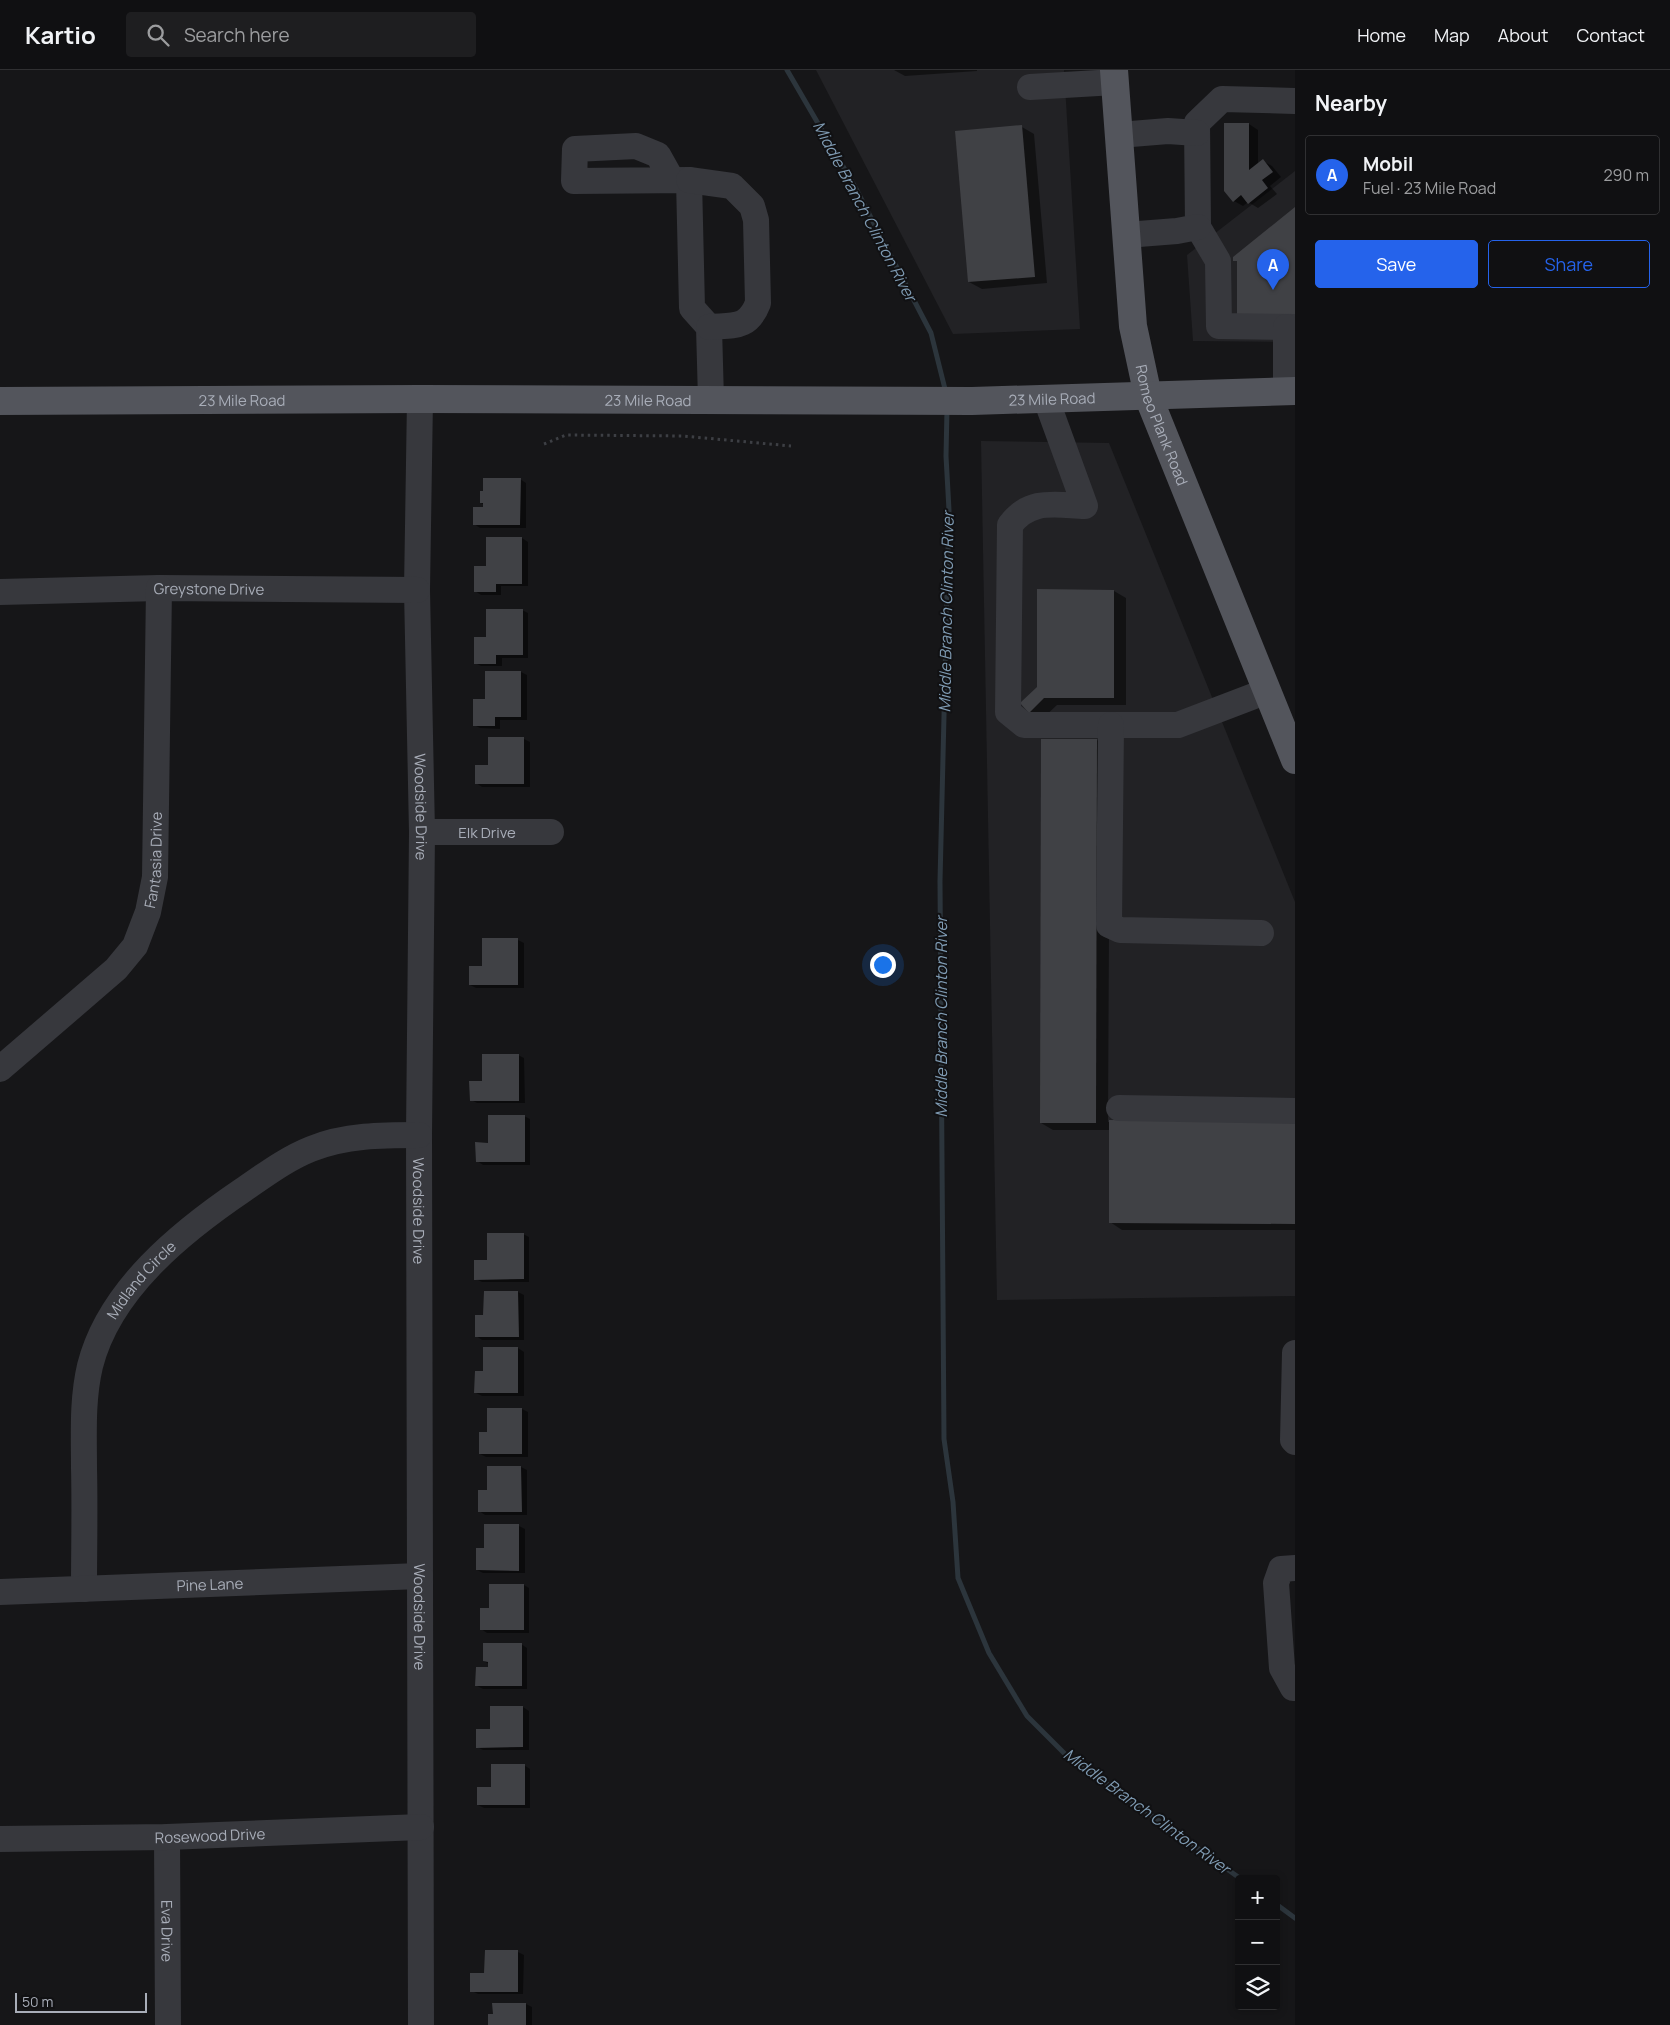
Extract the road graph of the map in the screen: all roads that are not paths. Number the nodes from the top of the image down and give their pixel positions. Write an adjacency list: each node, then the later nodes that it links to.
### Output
1 (1114, 76): 2 (street); 5 (main road, Romeo Plank Road)
2 (1030, 87)
3 (1295, 101): 4 (street)
4 (1197, 133): 5 (street); 6 (street)
5 (1118, 135): 7 (main road, Romeo Plank Road)
6 (1198, 227): 7 (street); 8 (street)
7 (1126, 235): 11 (main road, Romeo Plank Road)
8 (1290, 327): 10 (street)
9 (709, 328): 9 (street); 14 (street)
10 (1290, 391): 11 (main road, 23 Mile Road)
11 (1148, 396): 13 (main road, 23 Mile Road); 19 (main road, Romeo Plank Road)
12 (420, 399): 14 (main road, 23 Mile Road); 15 (main road, 23 Mile Road); 17 (street, Woodside Drive)
13 (1046, 399): 14 (main road, 23 Mile Road); 20 (street)
14 (711, 400)
15 (0, 401)
16 (159, 588): 17 (street, Greystone Drive); 18 (street, Greystone Drive); 25 (street, Fantasia Drive)
17 (418, 590): 22 (street, Woodside Drive)
18 (0, 592)
19 (1267, 691): 20 (street); 21 (main road, Romeo Plank Road)
20 (1111, 725): 24 (street)
21 (1293, 752)
22 (422, 832): 23 (street, Elk Drive); 28 (street, Woodside Drive)
23 (551, 832)
24 (1261, 933)
25 (0, 1069)
26 (1119, 1108): 27 (street)
27 (1295, 1111)
28 (419, 1135): 32 (street, Woodside Drive); 33 (street, Midland Circle)
29 (1295, 1352): 30 (street)
30 (1295, 1442)
31 (1295, 1568): 35 (street)
32 (420, 1576): 33 (street, Pine Lane); 36 (street, Woodside Drive)
33 (84, 1589): 34 (street, Pine Lane)
34 (0, 1592)
35 (1295, 1688)
36 (421, 1827): 37 (street, Rosewood Drive); 40 (street, Woodside Drive)
37 (167, 1837): 38 (street, Rosewood Drive); 39 (street, Eva Drive)
38 (0, 1839)
39 (168, 2025)
40 (421, 2025)

